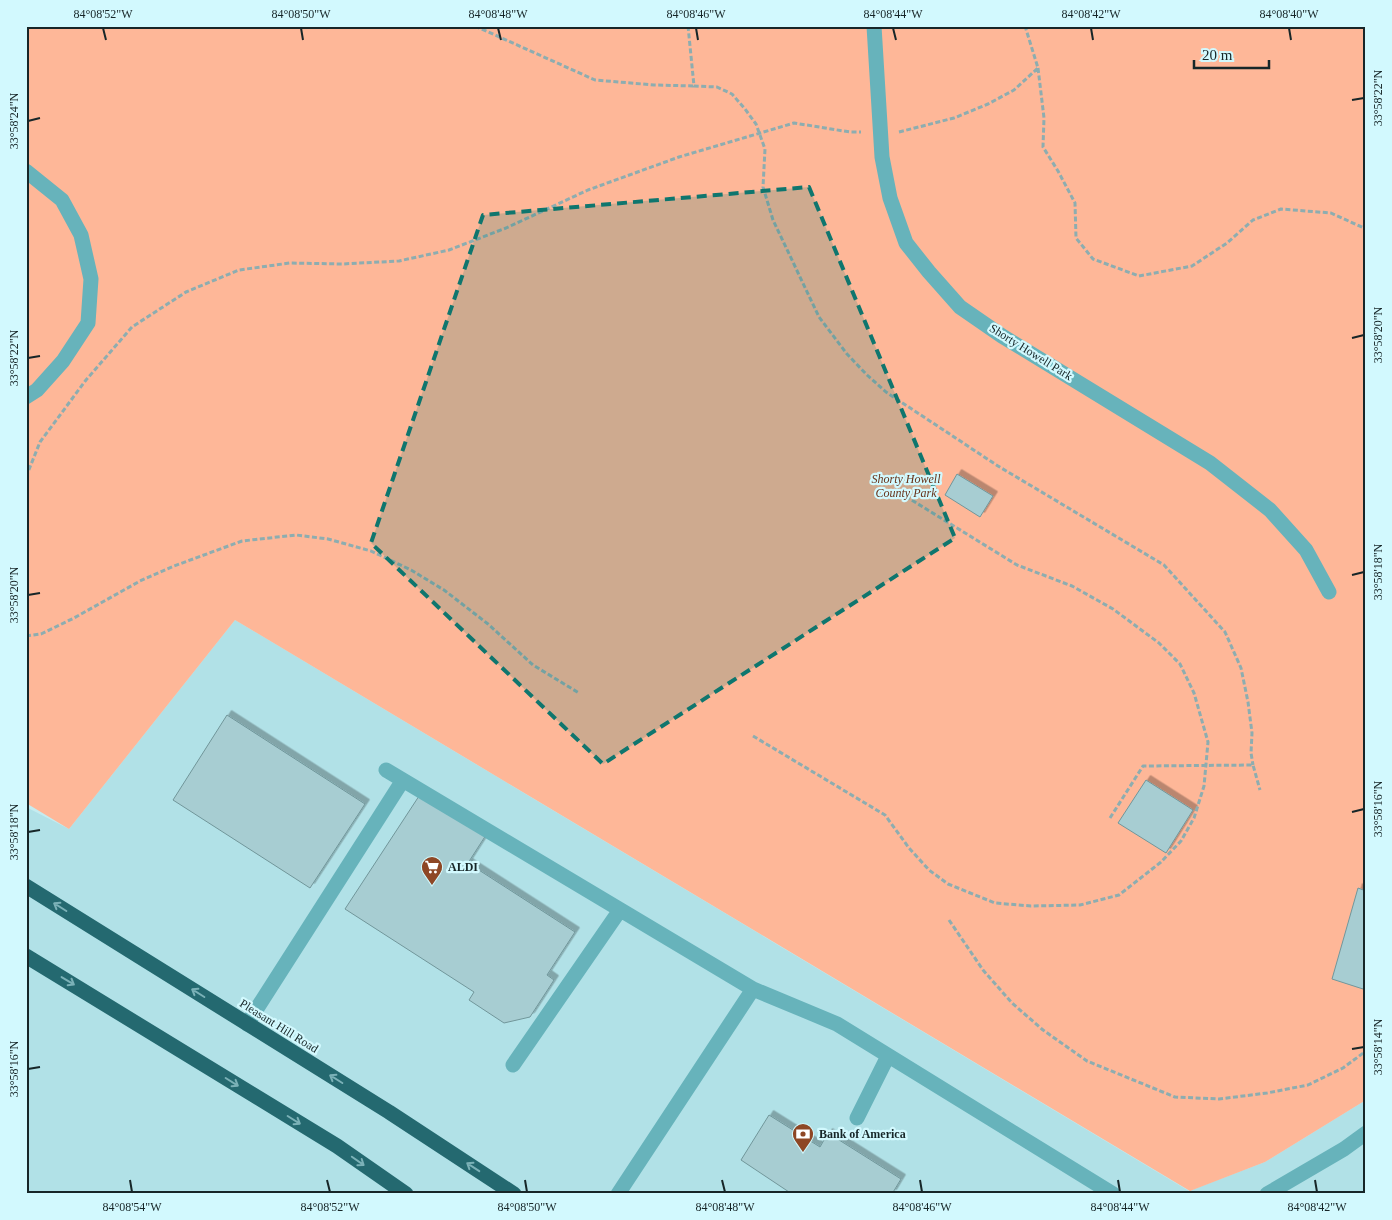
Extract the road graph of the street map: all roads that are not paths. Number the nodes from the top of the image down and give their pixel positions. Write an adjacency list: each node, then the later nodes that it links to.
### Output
1 (874, 26): 4 (street, Shorty Howell Park)
2 (26, 171): 3 (street)
3 (26, 397)
4 (1328, 592)
5 (386, 770): 6 (street)
6 (403, 780): 8 (street); 11 (street)
7 (26, 886): 11 (highway, Pleasant Hill Road, one-way to 7)
8 (620, 910): 10 (street); 13 (street)
9 (26, 956): 16 (highway, one-way to 16)
10 (753, 989): 12 (street); 18 (street)
11 (247, 1024): 17 (highway, Pleasant Hill Road, one-way to 11)
12 (888, 1056): 14 (street); 19 (street)
13 (513, 1065)
14 (857, 1118)
15 (1366, 1133): 20 (street)
16 (406, 1194)
17 (514, 1194)
18 (618, 1194)
19 (1113, 1194)
20 (1267, 1194)

